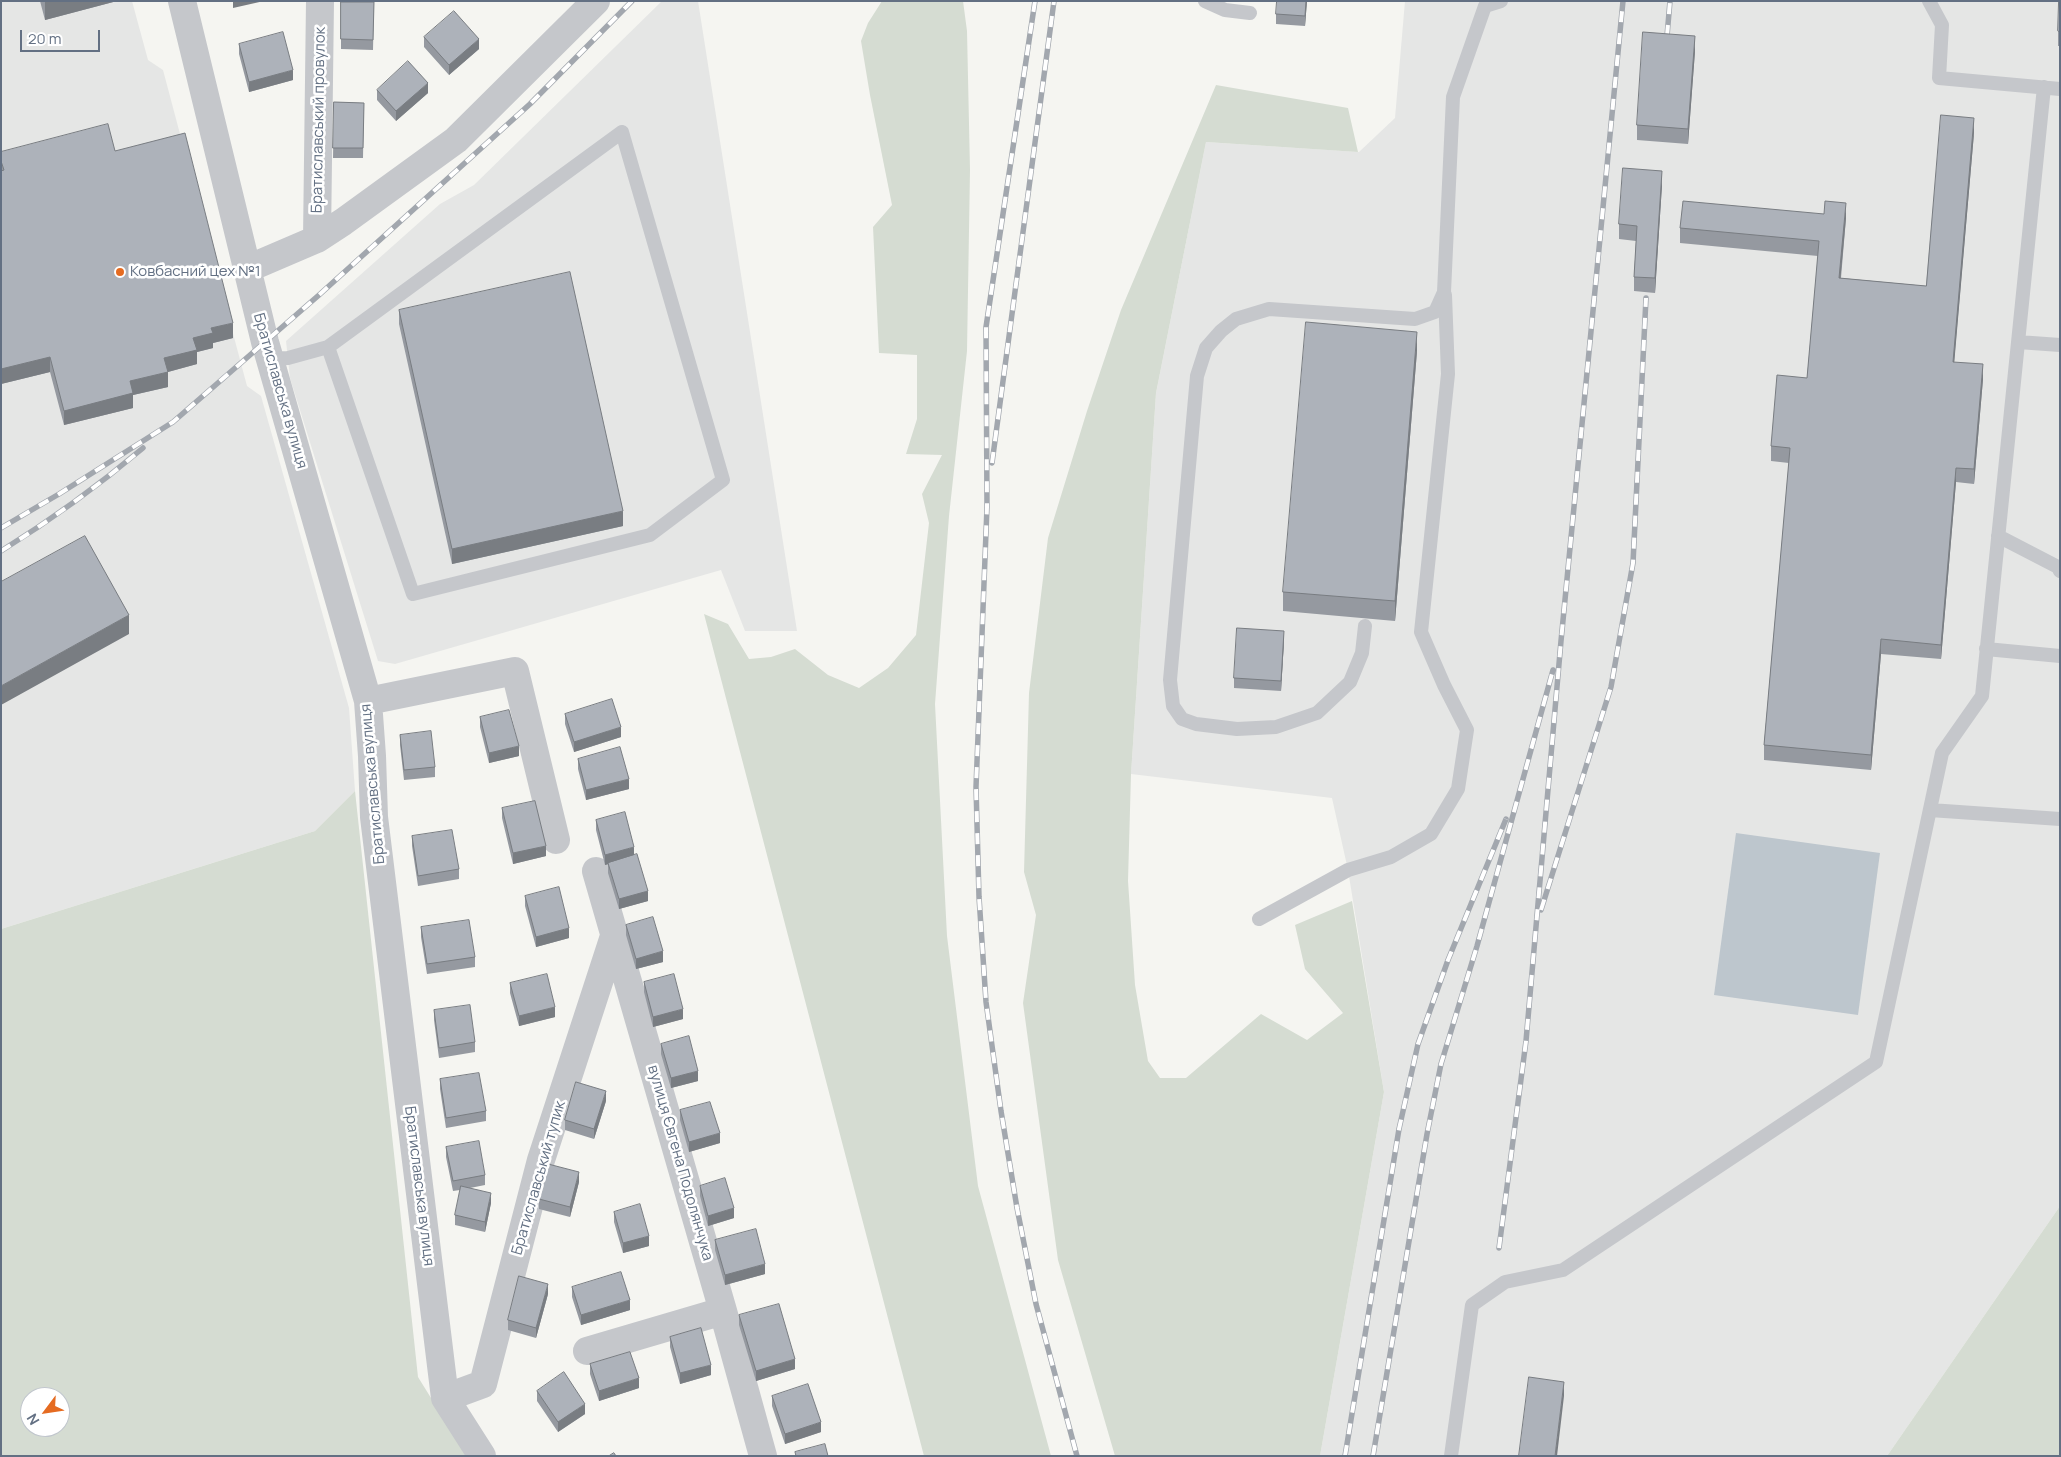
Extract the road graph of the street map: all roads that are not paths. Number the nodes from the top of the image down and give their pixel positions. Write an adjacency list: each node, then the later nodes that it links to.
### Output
1 (182, 1): 11 (street, Братиславська вулиця)
2 (320, 1): 10 (street, Братиславський провулок)
3 (596, 1): 10 (street)
4 (1205, 1): 7 (lane)
5 (1501, 1): 12 (lane)
6 (1929, 1): 8 (lane)
7 (1250, 14)
8 (2044, 87): 9 (lane); 13 (lane)
9 (2060, 89)
10 (317, 239): 11 (street)
11 (246, 269): 16 (street, Братиславська вулиця)
12 (1444, 292): 19 (lane); 27 (lane)
13 (2018, 342): 14 (lane); 17 (lane)
14 (2060, 344)
15 (328, 347): 15 (lane); 16 (lane)
16 (270, 359): 22 (street, Братиславська вулиця)
17 (1998, 536): 18 (lane); 20 (lane)
18 (2060, 571)
19 (1365, 626)
20 (1986, 650): 21 (lane); 23 (lane)
21 (2060, 656)
22 (368, 701): 25 (street); 31 (street, Братиславська вулиця)
23 (1930, 810): 24 (lane); 34 (lane)
24 (2060, 820)
25 (556, 840)
26 (596, 871): 28 (street, вулиця Євгена Подолянчука)
27 (1259, 919)
28 (614, 936): 29 (street, вулиця Євгена Подолянчука); 31 (street, Братиславський тупик)
29 (724, 1311): 30 (street); 33 (street, вулиця Євгена Подолянчука)
30 (587, 1352)
31 (445, 1398): 32 (street, Братиславська вулиця)
32 (482, 1456)
33 (764, 1456)
34 (1451, 1456)

